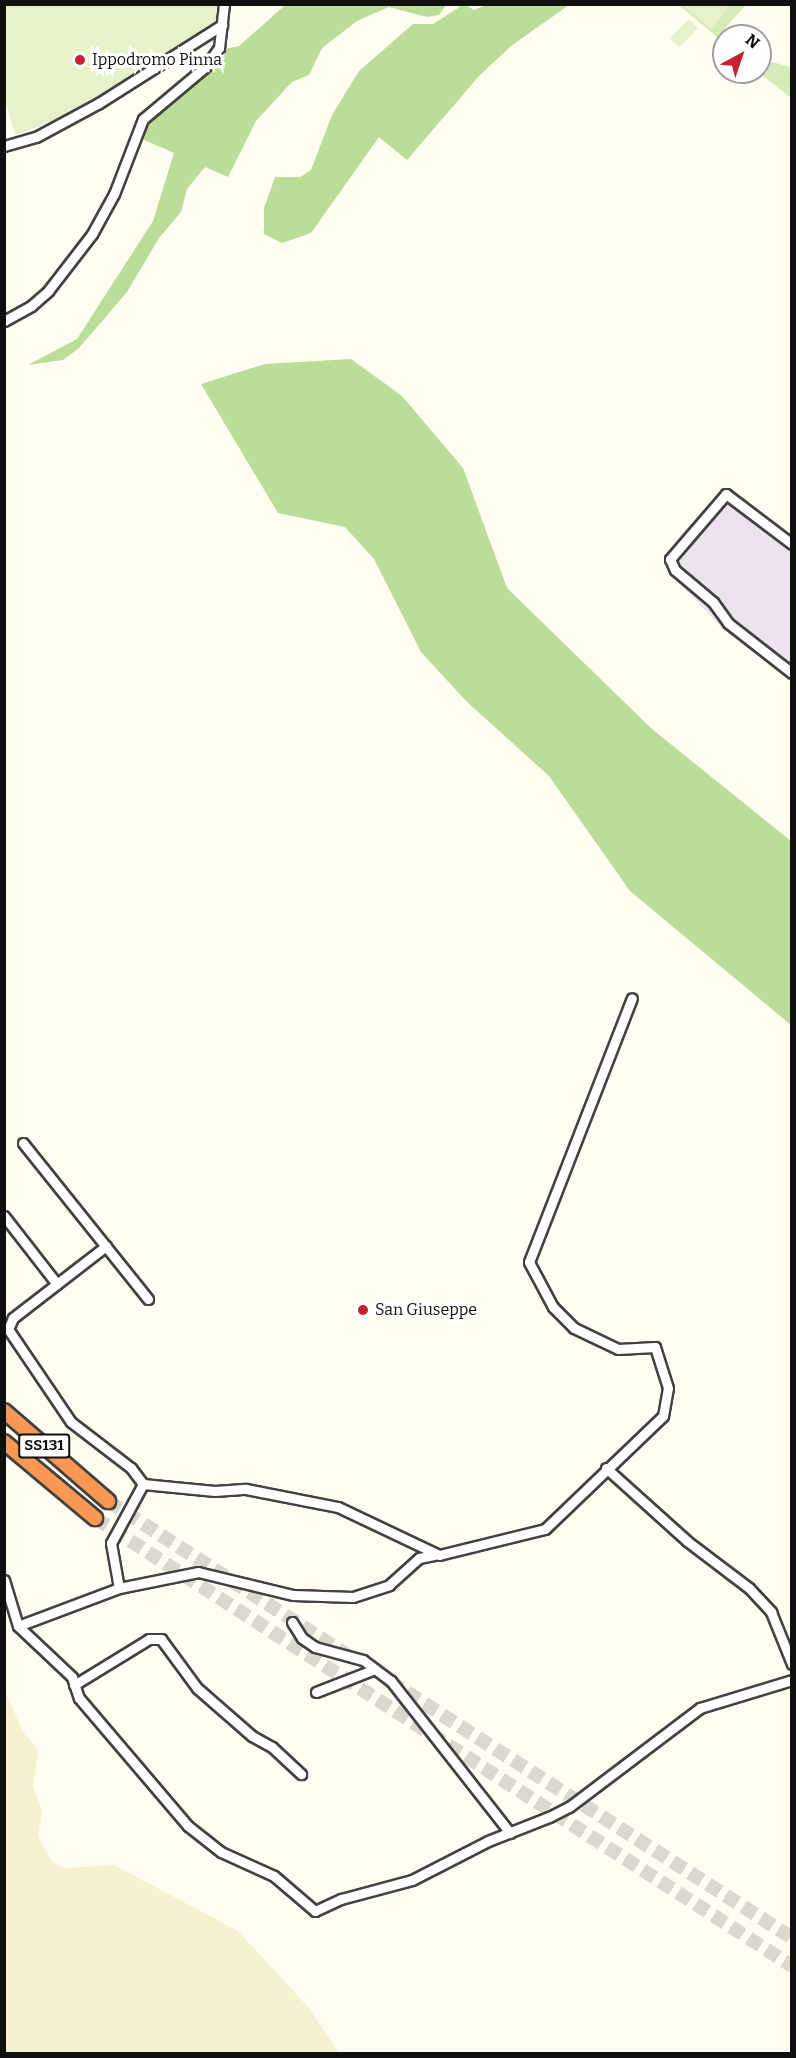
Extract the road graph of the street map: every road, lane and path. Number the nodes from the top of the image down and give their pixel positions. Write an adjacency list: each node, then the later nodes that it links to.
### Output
1 (224, 4): 2 (street)
2 (222, 25): 3 (street); 4 (street)
3 (4, 146)
4 (4, 321)
5 (792, 544): 6 (street)
6 (792, 673)
7 (632, 998): 15 (street)
8 (23, 1143): 10 (street)
9 (4, 1216): 11 (street)
10 (106, 1246): 11 (street); 12 (street)
11 (57, 1284): 16 (street)
12 (148, 1299)
13 (4, 1412): 17 (highway, SS131)
14 (4, 1442): 18 (highway, SS131)
15 (606, 1468): 19 (street); 24 (street)
16 (143, 1484): 19 (street); 21 (street)
17 (108, 1501)
18 (95, 1518)
19 (434, 1555): 21 (street)
20 (4, 1580): 23 (street)
21 (119, 1588): 23 (street)
22 (292, 1622): 25 (street)
23 (18, 1626): 27 (street)
24 (792, 1664)
25 (375, 1669): 28 (street); 30 (street)
26 (792, 1680): 30 (street)
27 (75, 1685): 29 (street); 30 (street)
28 (316, 1692)
29 (301, 1774)
30 (510, 1833)

